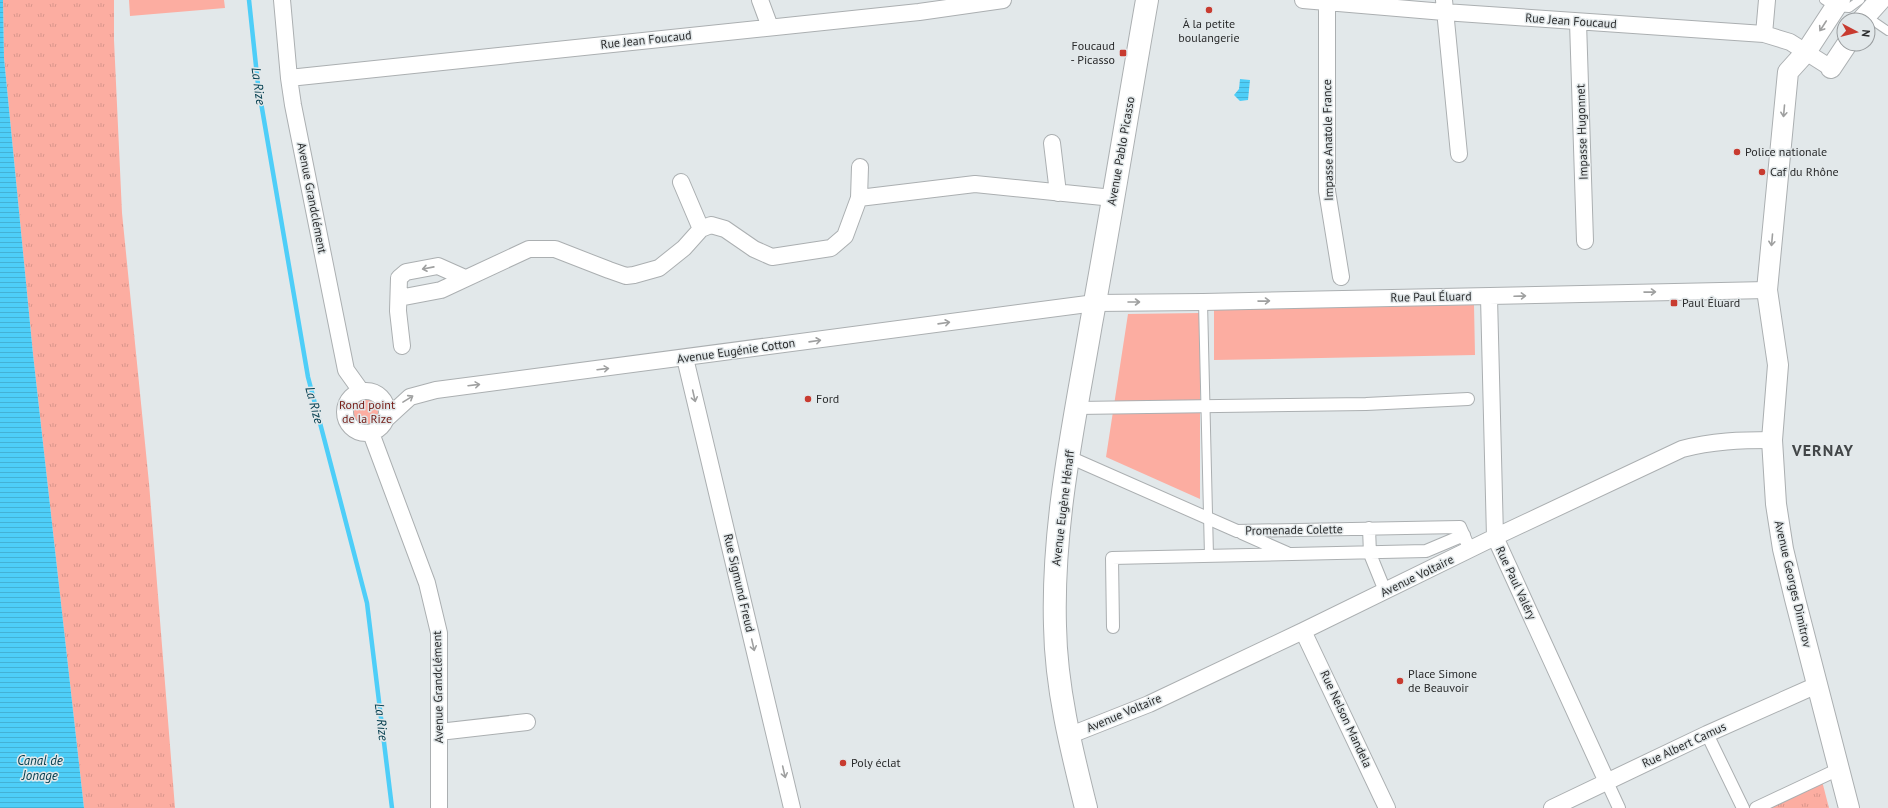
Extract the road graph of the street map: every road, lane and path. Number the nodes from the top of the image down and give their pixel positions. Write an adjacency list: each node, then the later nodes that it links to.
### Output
1 (282, 0): 20 (street, Avenue Grandclément)
2 (760, 0): 14 (street)
3 (1003, 0): 10 (street, Rue Jean Foucaud)
4 (1147, 0): 27 (main road, Avenue Pablo Picasso)
5 (1303, 0): 8 (street, Rue Jean Foucaud)
6 (1767, 0): 16 (street)
7 (1880, 0): 12 (street)
8 (1327, 2): 11 (street, Rue Jean Foucaud); 31 (street, Impasse Anatole France)
9 (1833, 2): 12 (lane); 17 (street, Avenue Georges Dimitrov, one-way to 17)
10 (919, 6): 14 (street, Rue Jean Foucaud)
11 (1444, 6): 13 (street, Rue Jean Foucaud); 22 (street)
12 (1862, 9): 15 (lane)
13 (1578, 22): 16 (street, Rue Jean Foucaud); 29 (street, Impasse Hugonnet)
14 (770, 27): 20 (street, Rue Jean Foucaud)
15 (1888, 31)
16 (1764, 34): 17 (street, Rue Jean Foucaud)
17 (1806, 52): 19 (street, Rue Jean Foucaud); 32 (street, Avenue Georges Dimitrov, one-way to 32)
18 (1842, 52): 19 (street)
19 (1831, 68)
20 (289, 78): 39 (street, Avenue Grandclément)
21 (1052, 143): 25 (street)
22 (1459, 154)
23 (860, 167): 26 (street)
24 (681, 182): 28 (street)
25 (1058, 193): 26 (street); 27 (street)
26 (859, 198): 28 (street)
27 (1113, 198): 36 (main road, Avenue Pablo Picasso)
28 (700, 230): 30 (street)
29 (1585, 242)
30 (465, 278): 34 (street); 34 (street, one-way to 34)
31 (1341, 278)
32 (1768, 290): 33 (street, Rue Paul Éluard, one-way to 32); 45 (street, Avenue Georges Dimitrov)
33 (1489, 297): 35 (street, Rue Paul Éluard, one-way to 33); 51 (street, Rue Paul Valéry)
34 (399, 298): 37 (street)
35 (1203, 302): 36 (street, Rue Paul Éluard, one-way to 35); 41 (lane)
36 (1095, 303): 38 (street, Avenue Eugénie Cotton, one-way to 36); 42 (main road, Avenue Eugène Hénaff)
37 (402, 346)
38 (685, 358): 43 (street, Avenue Eugénie Cotton, one-way to 38); 67 (street, Rue Sigmund Freud, one-way to 67)
39 (361, 391): 43 (street); 44 (street)
40 (1468, 399): 41 (street)
41 (1205, 407): 42 (street); 47 (lane)
42 (1077, 408): 46 (main road, Avenue Eugène Hénaff)
43 (386, 419): 44 (street)
44 (371, 433): 61 (street, Avenue Grandclément)
45 (1772, 440): 51 (street, Avenue Voltaire); 59 (street, Avenue Georges Dimitrov)
46 (1069, 457): 47 (street, Promenade Colette); 63 (main road, Avenue Eugène Hénaff)
47 (1207, 519): 49 (street, Promenade Colette); 55 (lane)
48 (1369, 528): 49 (street, Promenade Colette); 50 (street, Promenade Colette); 53 (street)
49 (1237, 531): 54 (street)
50 (1464, 536): 52 (street); 53 (street)
51 (1495, 537): 52 (street, Avenue Voltaire); 65 (street, Rue Paul Valéry)
52 (1470, 550): 56 (street, Avenue Voltaire)
53 (1370, 554): 54 (street); 56 (street)
54 (1292, 555): 55 (street)
55 (1209, 556): 57 (street)
56 (1385, 591): 58 (street, Avenue Voltaire)
57 (1113, 627)
58 (1303, 631): 63 (street, Avenue Voltaire); 69 (street, Rue Nelson Mandela)
59 (1817, 685): 62 (street, Rue Albert Camus); 64 (street, Avenue Georges Dimitrov)
60 (527, 722): 61 (street)
61 (439, 732): 66 (street, Avenue Grandclément)
62 (1707, 734): 65 (street, Rue Albert Camus); 72 (street)
63 (1068, 736): 68 (main road, Avenue Eugène Hénaff)
64 (1838, 769): 73 (street); 74 (street, Avenue Georges Dimitrov)
65 (1607, 782): 70 (street, Rue Albert Camus); 71 (street)
66 (439, 808)
67 (792, 808)
68 (1086, 808)
69 (1387, 808)
70 (1552, 808)
71 (1619, 808)
72 (1743, 808)
73 (1756, 808)
74 (1849, 808)

